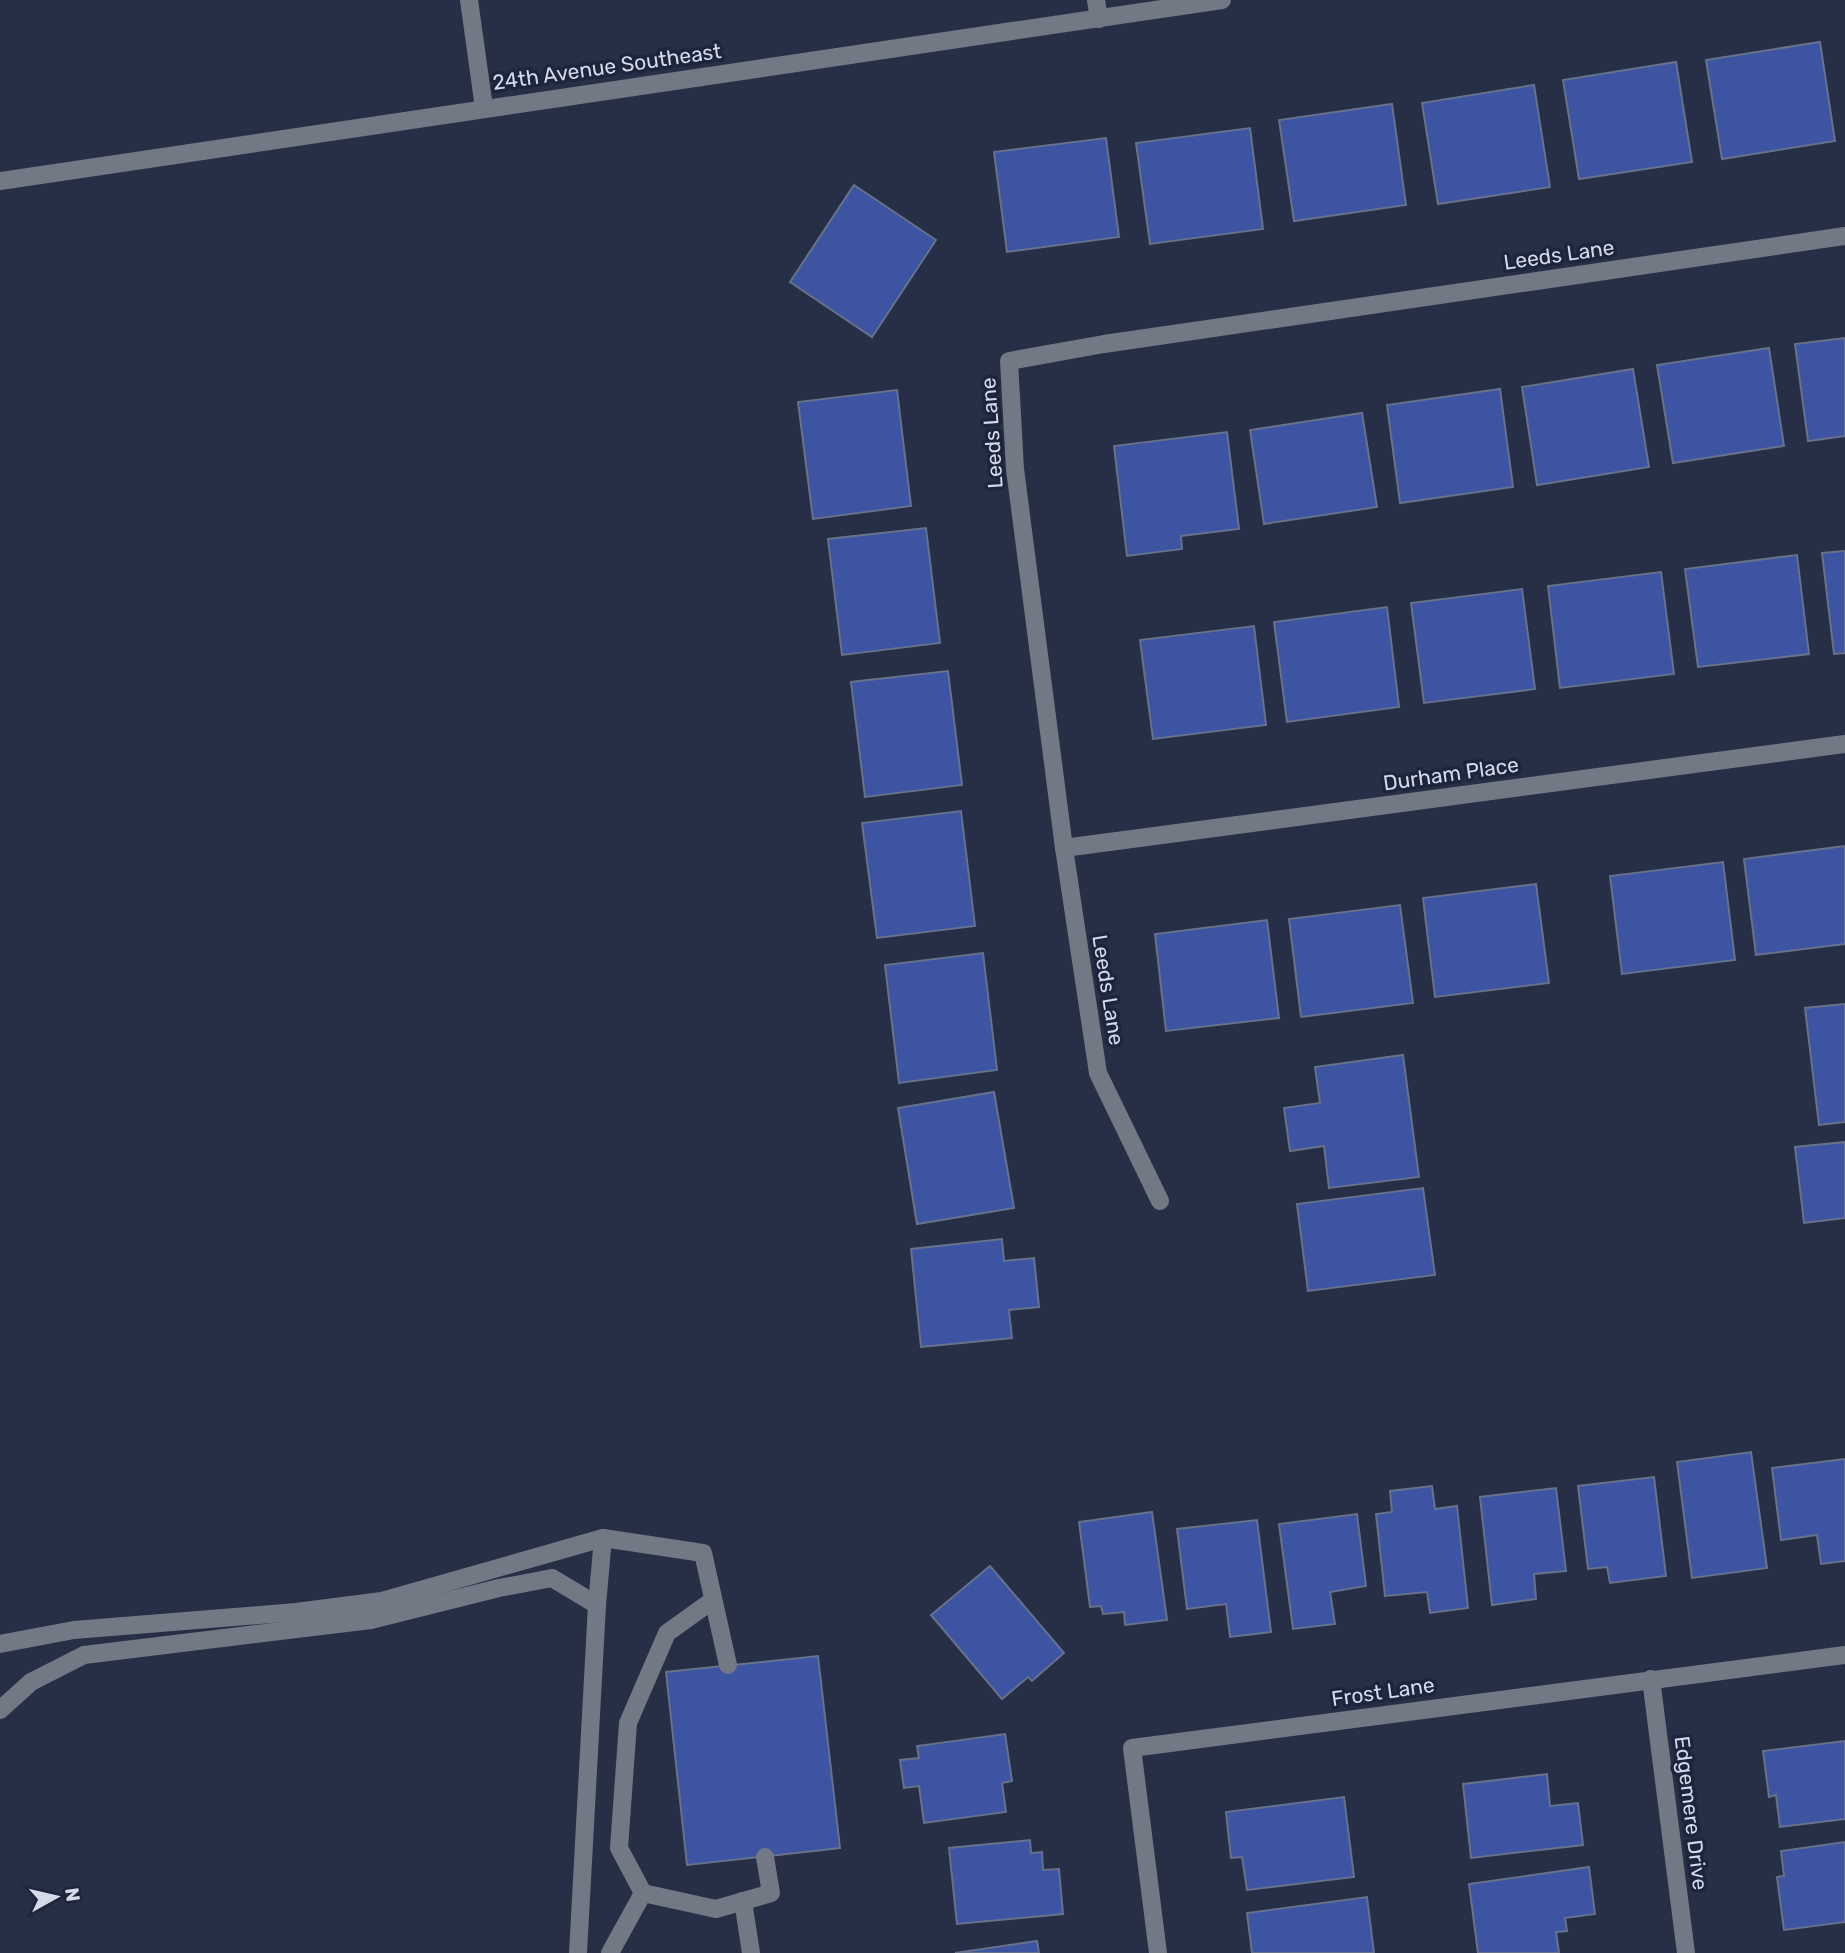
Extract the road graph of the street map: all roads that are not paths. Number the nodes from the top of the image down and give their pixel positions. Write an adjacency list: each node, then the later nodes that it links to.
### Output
1 (469, 0): 5 (street)
2 (1096, 0): 4 (street)
3 (1222, 0): 4 (street, 24th Avenue Southeast)
4 (1099, 19): 5 (street, 24th Avenue Southeast)
5 (484, 108): 6 (street, 24th Avenue Southeast)
6 (0, 181)
7 (1845, 236): 9 (street, Leeds Lane)
8 (1845, 744): 9 (street, Durham Place)
9 (1064, 848): 10 (street, Leeds Lane)
10 (1160, 1201)
11 (603, 1538): 12 (street); 13 (street); 14 (street)
12 (713, 1600): 16 (street); 20 (street)
13 (597, 1605): 18 (street); 22 (street)
14 (0, 1644)
15 (1845, 1655): 17 (street, Frost Lane)
16 (728, 1665)
17 (1651, 1679): 25 (street, Frost Lane); 26 (street, Edgemere Drive)
18 (0, 1710)
19 (765, 1857): 21 (street)
20 (643, 1893): 21 (street); 23 (street)
21 (743, 1901): 24 (street)
22 (578, 1953)
23 (610, 1953)
24 (751, 1953)
25 (1158, 1953)
26 (1686, 1953)

